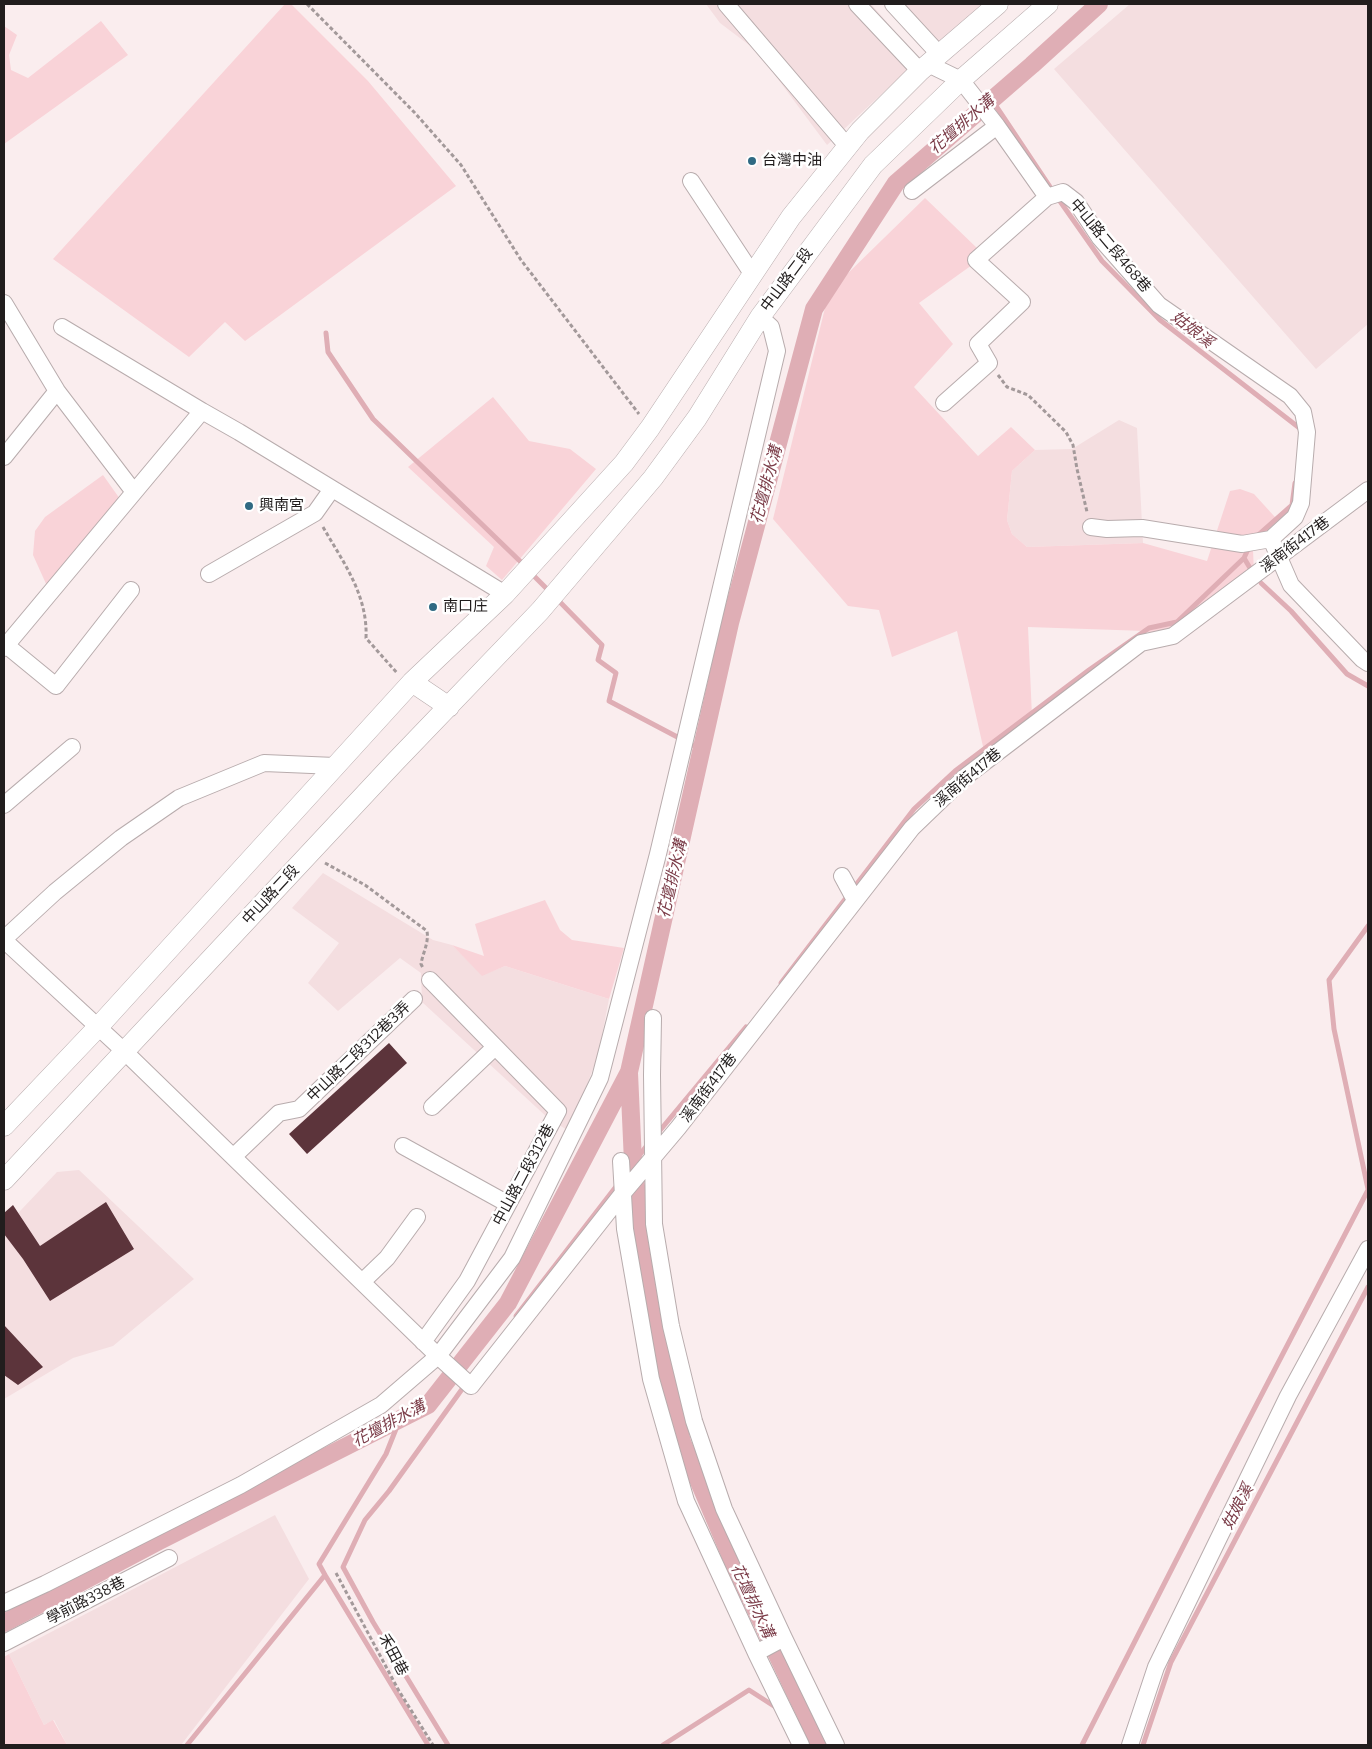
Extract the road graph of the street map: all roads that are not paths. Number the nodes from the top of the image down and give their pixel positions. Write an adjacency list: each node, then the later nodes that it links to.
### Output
1 (726, 4): 9 (street)
2 (857, 4): 6 (street)
3 (894, 4): 6 (street)
4 (998, 4): 6 (main road, 中山路二段)
5 (1048, 4): 7 (main road, 中山路二段)
6 (929, 63): 7 (street); 9 (main road, 中山路二段)
7 (961, 80): 8 (street, 中山路二段468巷); 15 (main road, 中山路二段)
8 (997, 126): 11 (street); 12 (street, 中山路二段468巷)
9 (848, 147): 13 (main road, 中山路二段)
10 (691, 182): 13 (street)
11 (912, 191)
12 (1047, 197): 18 (street); 25 (street, 中山路二段468巷)
13 (753, 275): 28 (main road, 中山路二段)
14 (4, 303): 17 (street)
15 (760, 317): 33 (main road, 中山路二段); 58 (street)
16 (62, 326): 19 (street)
17 (57, 391): 20 (street); 23 (street)
18 (944, 403)
19 (202, 411): 21 (street); 23 (street)
20 (4, 457)
21 (332, 489): 27 (street); 28 (street)
22 (1368, 490): 26 (street, 溪南街417巷)
23 (134, 492): 30 (street)
24 (1091, 527): 25 (street)
25 (1271, 539): 26 (street)
26 (1279, 557): 31 (street); 38 (street, 溪南街417巷)
27 (209, 574)
28 (510, 588): 32 (main road, 中山路二段)
29 (131, 590): 30 (street)
30 (5, 646)
31 (1368, 663)
32 (412, 682): 33 (main road); 35 (main road, 中山路二段)
33 (449, 707): 43 (main road, 中山路二段)
34 (72, 747): 36 (street)
35 (335, 766): 39 (street); 43 (main road, 中山路二段)
36 (4, 805)
37 (842, 876): 38 (street)
38 (855, 900): 49 (street, 溪南街417巷)
39 (4, 940): 43 (street)
40 (430, 980): 44 (street, 中山路二段312巷)
41 (414, 999): 48 (street, 中山路二段312巷3弄)
42 (653, 1018): 49 (street)
43 (112, 1038): 46 (main road, 中山路二段); 48 (street); 51 (main road, 中山路二段)
44 (495, 1047): 45 (street); 53 (street, 中山路二段312巷)
45 (432, 1107)
46 (4, 1126)
47 (403, 1146): 53 (street)
48 (233, 1157): 56 (street)
49 (652, 1159): 52 (street, 溪南街417巷); 61 (street)
50 (620, 1161): 52 (street)
51 (4, 1180)
52 (623, 1193): 58 (street, 溪南街417巷); 63 (street)
53 (508, 1204): 57 (street, 中山路二段312巷)
54 (417, 1217): 56 (street)
55 (1368, 1249): 66 (street)
56 (362, 1282): 57 (street)
57 (423, 1342): 58 (street)
58 (438, 1356): 60 (street)
59 (169, 1558): 62 (street, 學前路338巷)
60 (4, 1603)
61 (784, 1638): 63 (street); 65 (street)
62 (4, 1643)
63 (756, 1653): 64 (street)
64 (801, 1745)
65 (836, 1745)
66 (1130, 1745)

